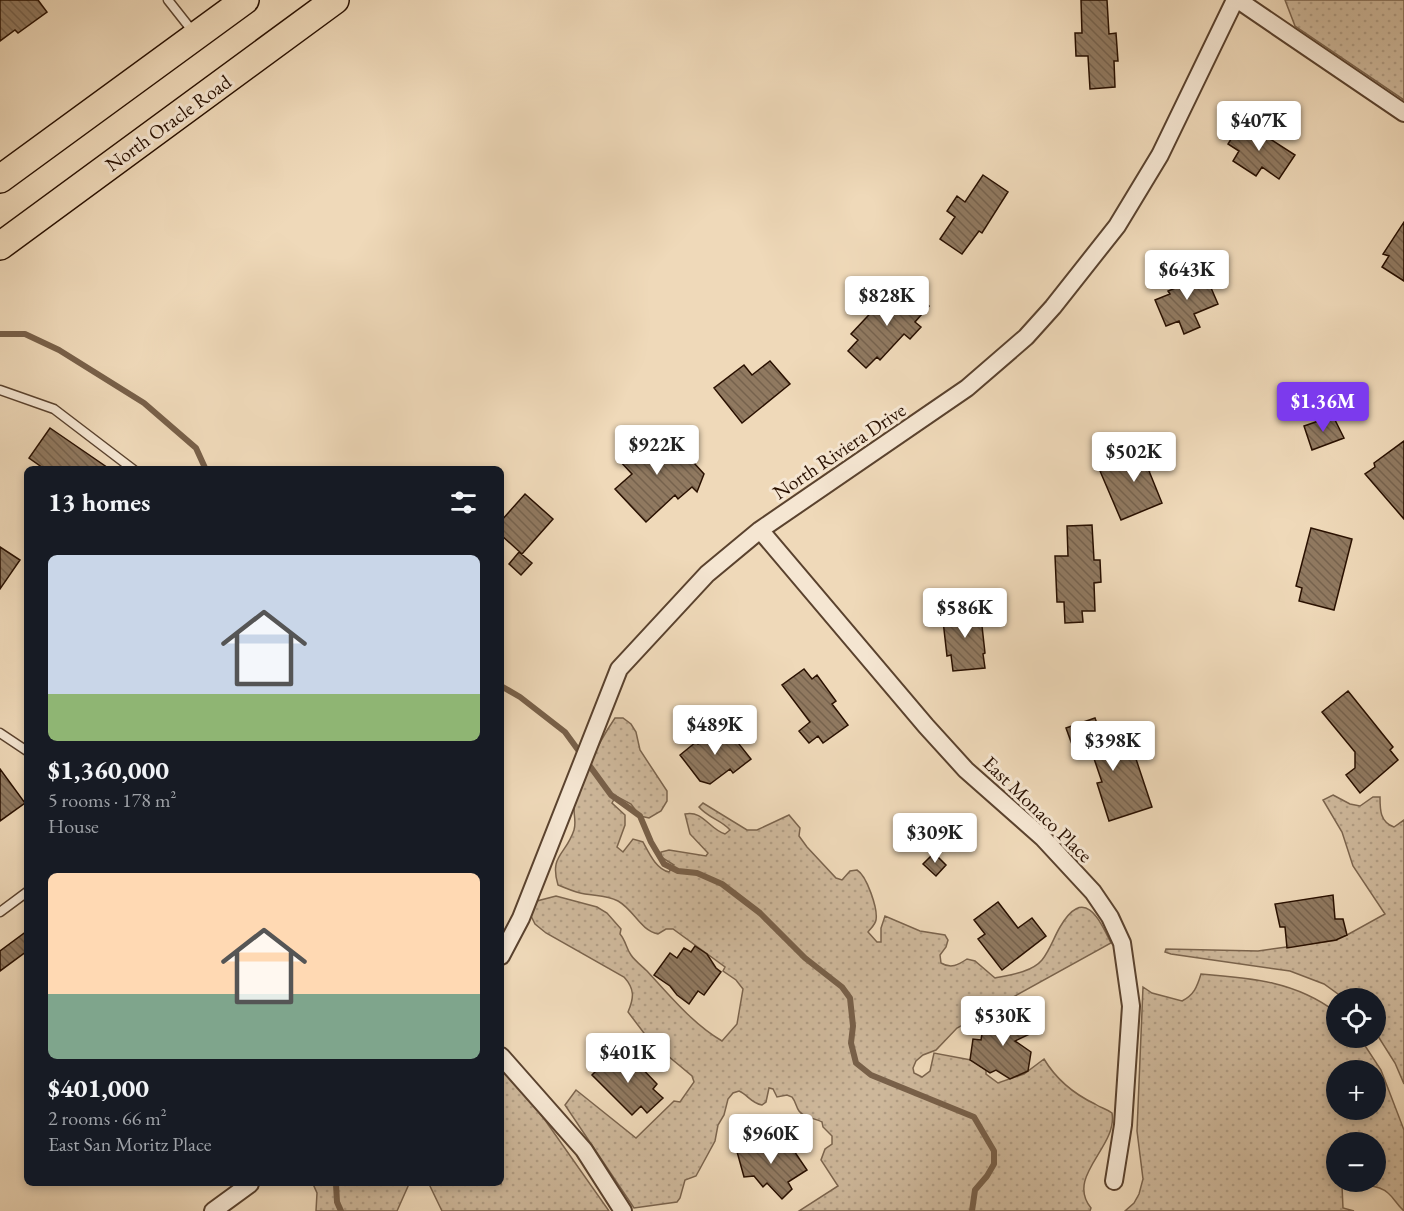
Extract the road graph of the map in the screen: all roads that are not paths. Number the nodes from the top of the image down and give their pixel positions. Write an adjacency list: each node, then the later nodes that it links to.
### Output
1 (168, 0): 5 (lane)
2 (245, 0): 5 (highway)
3 (335, 0): 8 (highway, North Oracle Road)
4 (1236, 0): 6 (street); 11 (street, North Riviera Drive)
5 (196, 36): 7 (highway)
6 (1404, 113)
7 (0, 179)
8 (0, 246)
9 (0, 390): 10 (lane)
10 (129, 466)
11 (760, 530): 16 (street, North Riviera Drive); 18 (street, East Monaco Place)
12 (0, 733): 13 (lane)
13 (24, 750)
14 (24, 894): 15 (lane)
15 (0, 912)
16 (504, 950)
17 (504, 1059): 21 (street)
18 (1114, 1181)
19 (247, 1186): 20 (street)
20 (213, 1211)
21 (623, 1211)

